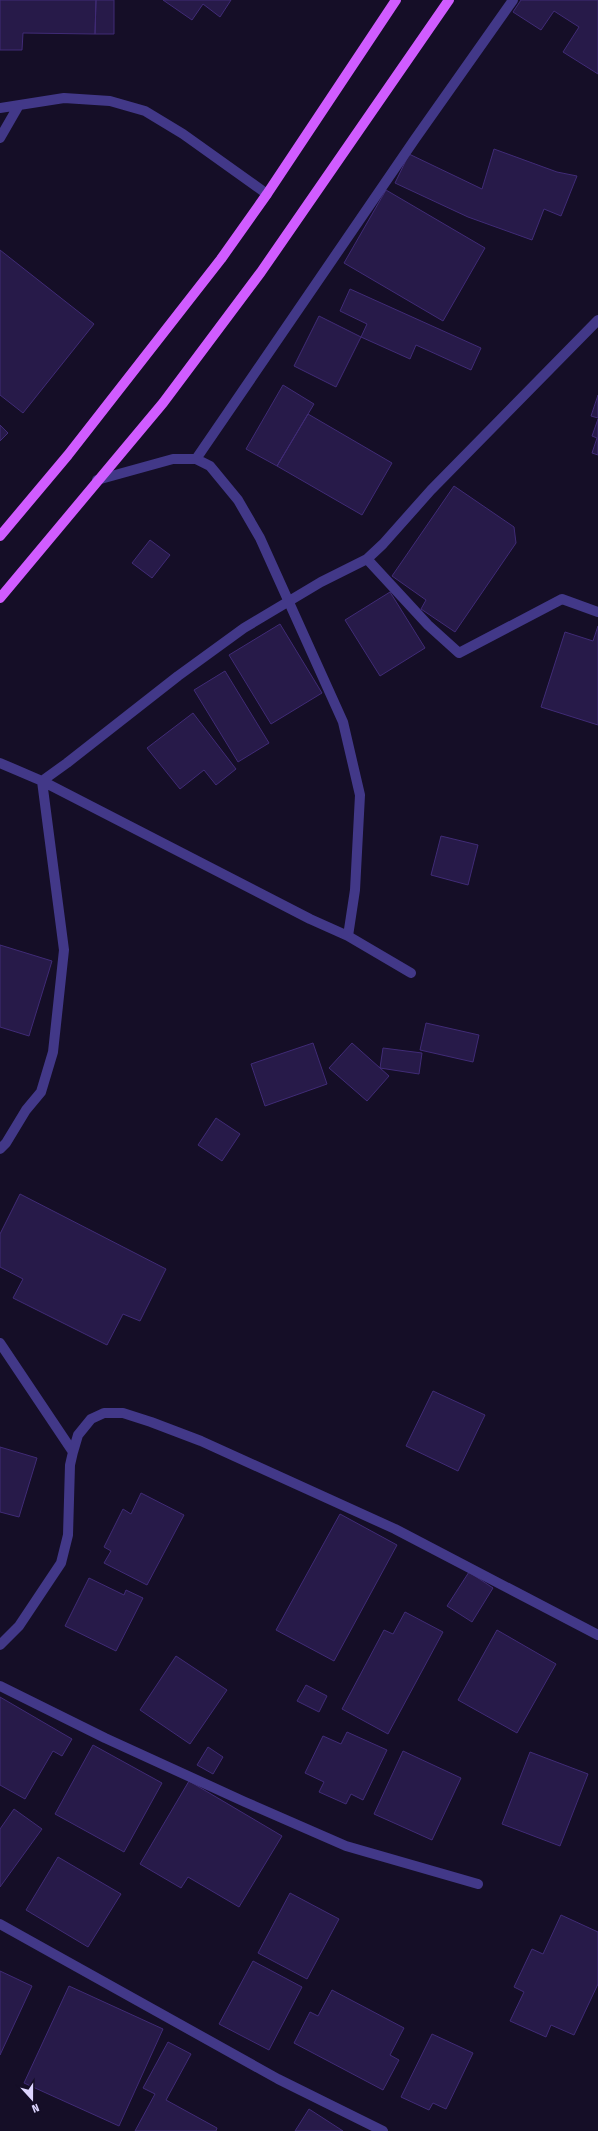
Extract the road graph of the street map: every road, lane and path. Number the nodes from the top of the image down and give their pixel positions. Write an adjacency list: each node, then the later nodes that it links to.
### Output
1 (396, 0): 7 (main road)
2 (449, 0): 10 (main road)
3 (514, 0): 9 (street)
4 (19, 105): 5 (street); 6 (street); 7 (street)
5 (0, 108)
6 (0, 138)
7 (267, 194): 11 (main road)
8 (598, 320): 12 (street)
9 (196, 459): 10 (street); 14 (street)
10 (97, 480): 13 (main road)
11 (0, 536)
12 (367, 559): 14 (street); 15 (street)
13 (0, 598)
14 (288, 600): 17 (street); 18 (street)
15 (598, 612)
16 (0, 763): 17 (street)
17 (42, 781): 18 (street); 20 (street)
18 (348, 936): 19 (street)
19 (411, 973)
20 (0, 1149)
21 (0, 1343): 22 (street)
22 (73, 1452): 23 (street); 24 (street)
23 (598, 1635)
24 (0, 1645)
25 (0, 1686): 26 (street)
26 (478, 1884)
27 (0, 1924): 28 (street)
28 (383, 2131)

